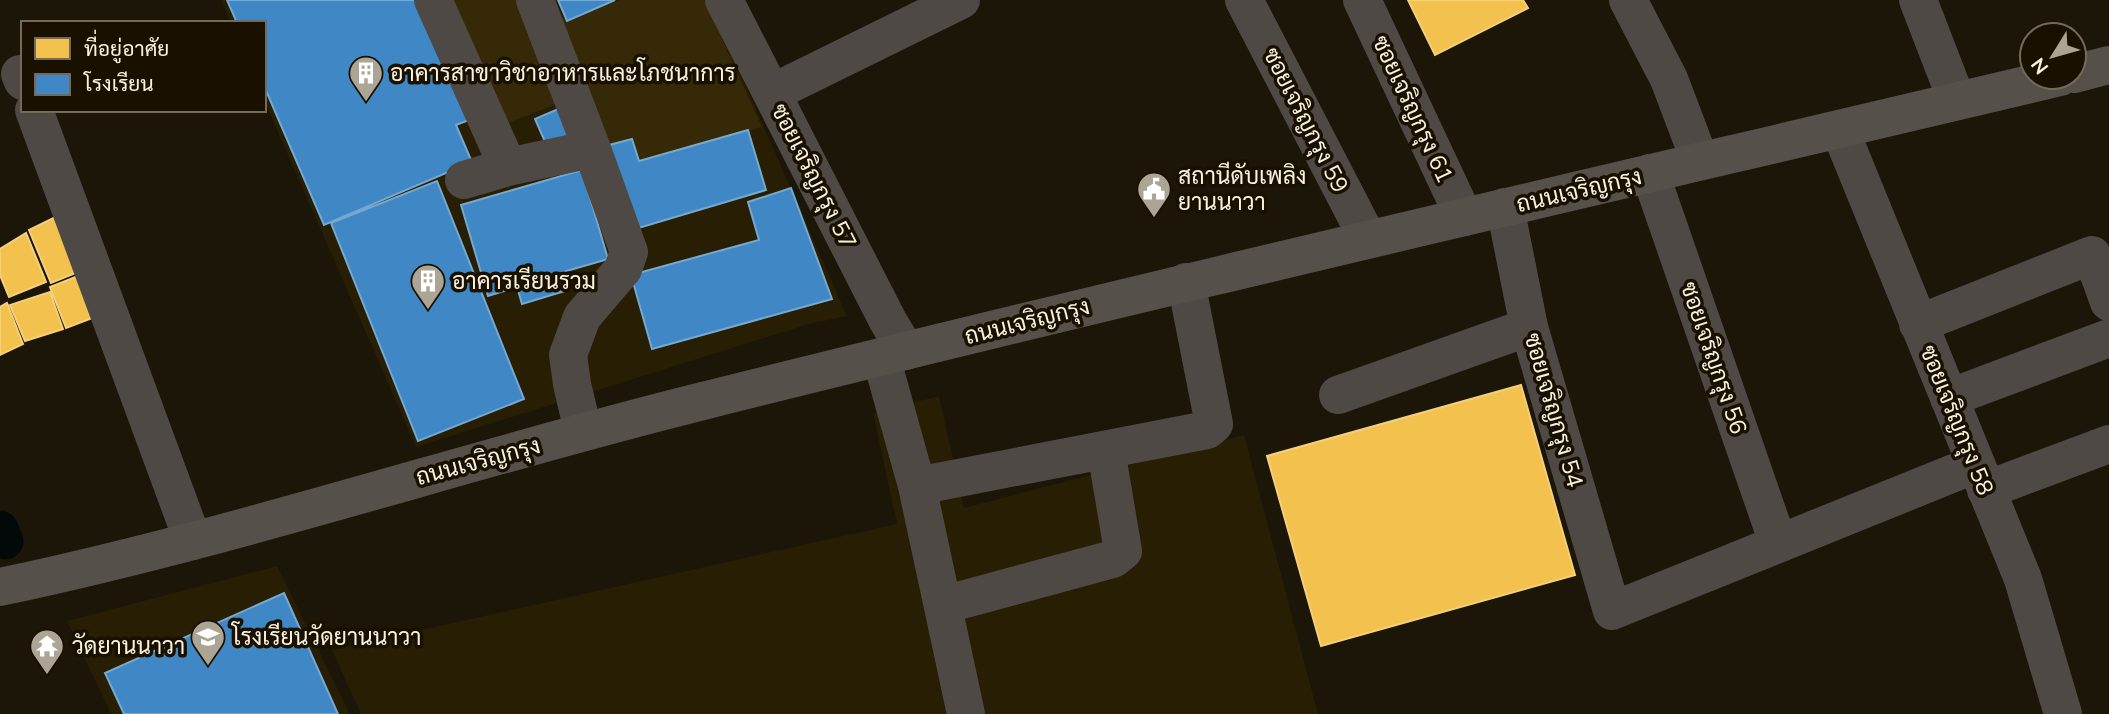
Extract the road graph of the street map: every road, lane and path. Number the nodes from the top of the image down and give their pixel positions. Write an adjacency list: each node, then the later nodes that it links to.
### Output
1 (433, 0): 18 (street)
2 (535, 0): 16 (street)
3 (724, 0): 12 (street, ซอยเจริญกรุง 57)
4 (961, 0): 12 (street)
5 (1244, 0): 23 (street, ซอยเจริญกรุง 59)
6 (1362, 0): 22 (street, ซอยเจริญกรุง 61)
7 (1628, 0): 17 (street)
8 (1919, 0): 13 (street)
9 (2109, 65): 10 (main road)
10 (2088, 70)
11 (2018, 87): 13 (main road, ถนนเจริญกรุง)
12 (772, 93): 29 (street, ซอยเจริญกรุง 57)
13 (1958, 101): 15 (main road, ถนนเจริญกรุง)
14 (35, 112): 37 (street)
15 (1840, 130): 17 (main road, ถนนเจริญกรุง); 26 (street, ซอยเจริญกรุง 58)
16 (592, 149): 18 (street); 32 (street)
17 (1700, 161): 19 (main road, ถนนเจริญกรุง)
18 (508, 167): 20 (street)
19 (1650, 173): 21 (main road, ถนนเจริญกรุง); 38 (street, ซอยเจริญกรุง 56)
20 (464, 180)
21 (1505, 208): 22 (main road, ถนนเจริญกรุง); 27 (street, ซอยเจริญกรุง 54)
22 (1464, 217): 23 (main road, ถนนเจริญกรุง)
23 (1368, 239): 24 (main road, ถนนเจริญกรุง)
24 (1186, 282): 29 (main road, ถนนเจริญกรุง); 34 (street)
25 (2109, 302): 26 (street)
26 (1918, 324): 31 (street, ซอยเจริญกรุง 58)
27 (1529, 327): 30 (street); 38 (street, ซอยเจริญกรุง 54)
28 (2109, 338): 31 (street)
29 (894, 354): 32 (main road, ถนนเจริญกรุง); 36 (street, ซอยเจริญกรุง 57)
30 (1338, 395)
31 (1949, 398): 35 (street, ซอยเจริญกรุง 58)
32 (583, 431): 37 (main road, ถนนเจริญกรุง)
33 (2109, 444): 35 (street)
34 (1105, 450): 36 (street); 40 (street)
35 (1981, 477): 38 (street); 42 (street, ซอยเจริญกรุง 58)
36 (917, 486): 40 (street, ซอยเจริญกรุง 57)
37 (193, 541): 39 (main road, ถนนเจริญกรุง)
38 (1778, 543)
39 (0, 587)
40 (943, 605): 41 (street, ซอยเจริญกรุง 57)
41 (966, 714)
42 (2063, 714)

